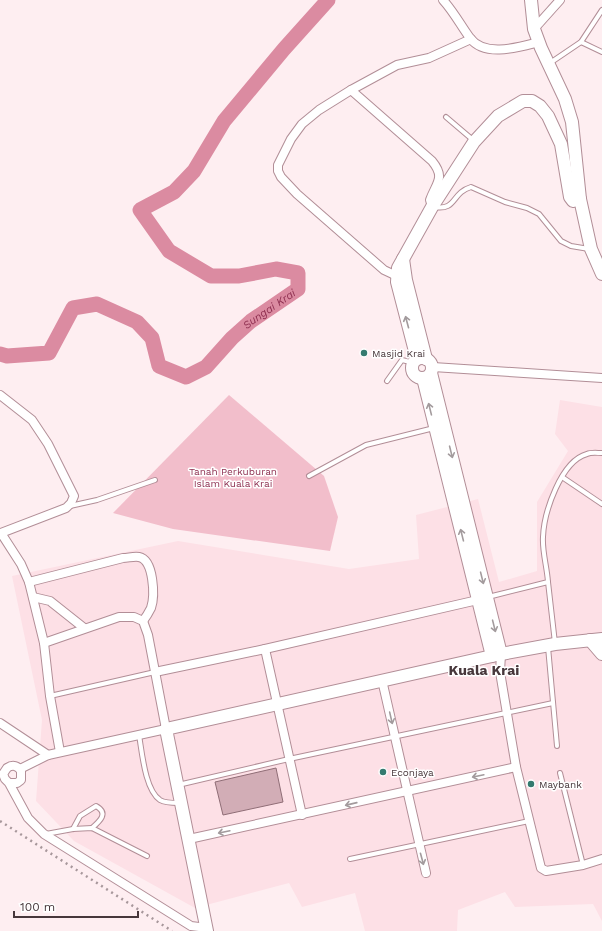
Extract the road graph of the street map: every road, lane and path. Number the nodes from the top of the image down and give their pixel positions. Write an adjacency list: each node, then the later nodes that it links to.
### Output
1 (443, 0): 6 (street)
2 (531, 0): 5 (street)
3 (560, 0): 5 (street)
4 (602, 10): 8 (lane)
5 (534, 28): 7 (street)
6 (471, 39): 7 (street); 11 (street)
7 (539, 42): 10 (street)
8 (581, 42): 9 (lane); 10 (lane)
9 (602, 52)
10 (548, 64): 14 (street)
11 (351, 90): 15 (street); 18 (street)
12 (446, 117): 13 (lane)
13 (474, 142): 14 (street); 15 (street)
14 (580, 199): 16 (street)
15 (432, 206): 16 (lane); 18 (street)
16 (591, 249): 17 (street)
17 (602, 274)
18 (401, 278): 19 (street)
19 (424, 366): 20 (street); 21 (lane); 23 (street)
20 (602, 378)
21 (387, 381)
22 (0, 395): 29 (street)
23 (440, 427): 25 (lane); 34 (street)
24 (602, 453): 26 (lane)
25 (309, 476)
26 (562, 477): 28 (lane); 32 (lane)
27 (155, 480): 29 (lane)
28 (602, 504)
29 (66, 508): 30 (street)
30 (1, 532): 31 (street)
31 (29, 582): 33 (street); 35 (street)
32 (548, 582): 34 (lane); 39 (lane)
33 (33, 597): 36 (street); 38 (street)
34 (482, 599): 40 (street); 42 (street)
35 (143, 621): 36 (street); 43 (street)
36 (84, 628): 38 (street)
37 (596, 640): 39 (street); 41 (street)
38 (44, 642): 45 (street)
39 (551, 644): 42 (street); 47 (lane)
40 (264, 649): 43 (street); 46 (street)
41 (602, 654)
42 (496, 655): 44 (street); 48 (street)
43 (155, 672): 45 (lane); 50 (street)
44 (382, 680): 46 (street); 52 (street, one-way to 52)
45 (50, 696): 54 (street)
46 (277, 703): 50 (street); 56 (street)
47 (553, 703): 48 (lane); 53 (lane)
48 (507, 712): 52 (lane); 57 (street)
49 (0, 723): 55 (street)
50 (166, 729): 51 (street); 62 (street)
51 (139, 735): 54 (street); 65 (lane)
52 (395, 737): 56 (lane); 63 (street)
53 (557, 746)
54 (60, 752): 55 (street)
55 (44, 756): 60 (street)
56 (289, 759): 62 (lane); 66 (street)
57 (516, 767): 63 (street, one-way to 63); 67 (street)
58 (3, 770): 60 (street); 61 (street)
59 (560, 773): 76 (lane)
60 (20, 776): 61 (street); 64 (street)
61 (4, 780): 64 (street)
62 (177, 785): 65 (street)
63 (408, 791): 66 (street, one-way to 66); 72 (street)
64 (19, 800): 70 (street)
65 (181, 803): 71 (street)
66 (302, 815): 71 (street, one-way to 71)
67 (529, 821): 72 (lane); 76 (street)
68 (92, 828): 69 (lane); 69 (lane); 73 (lane)
69 (73, 829): 70 (lane)
70 (44, 834): 78 (street)
71 (189, 839): 78 (street)
72 (418, 845): 74 (lane); 77 (street, one-way to 77)
73 (147, 856)
74 (350, 859)
75 (602, 859): 76 (street)
76 (583, 865)
77 (426, 874)
78 (207, 929)

